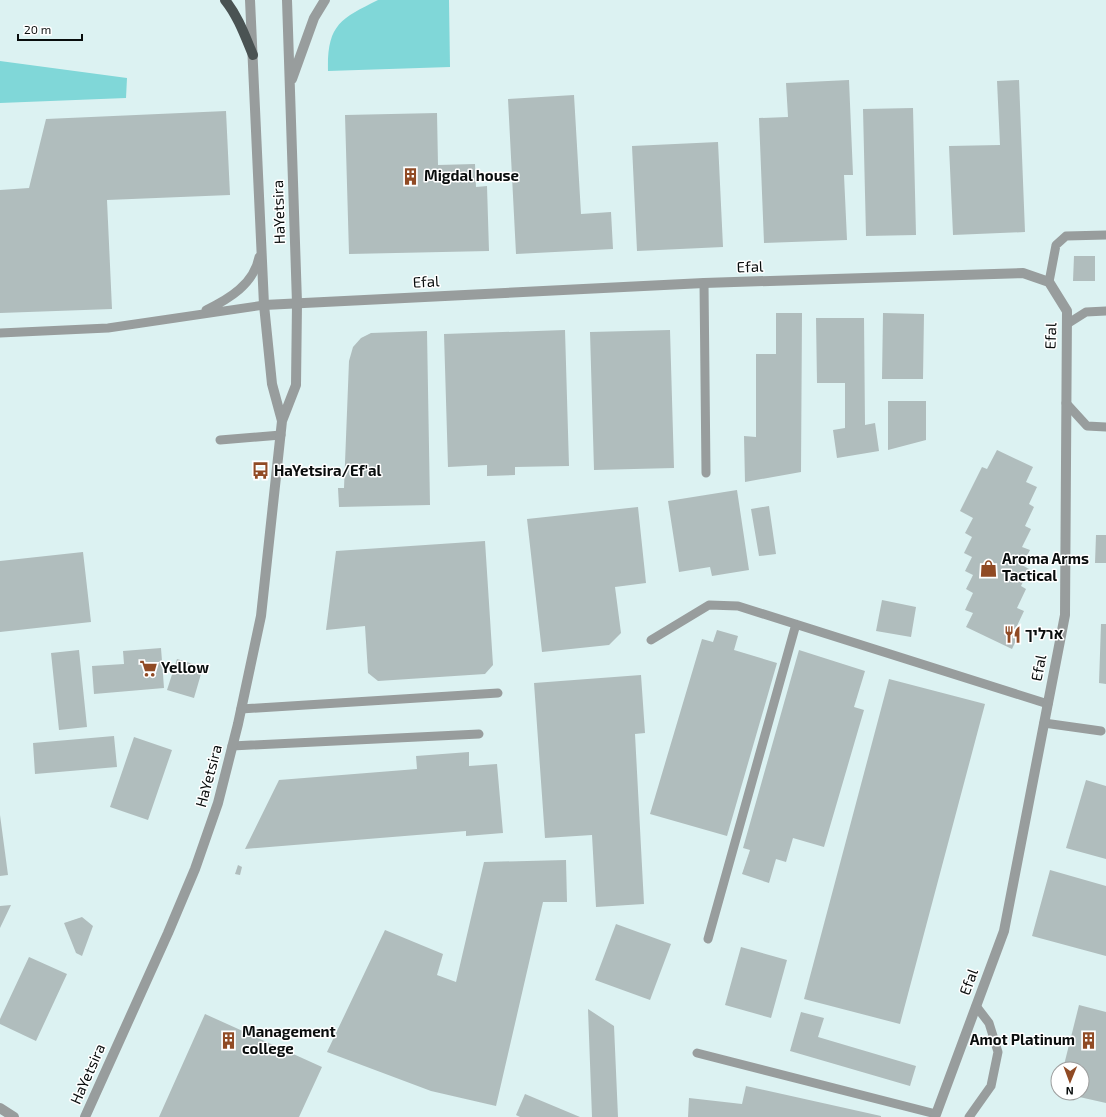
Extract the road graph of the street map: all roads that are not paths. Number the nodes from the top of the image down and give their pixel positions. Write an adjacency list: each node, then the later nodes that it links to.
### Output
1 (225, 0): 5 (main road)
2 (250, 0): 5 (street, HaYetsira)
3 (287, 0): 6 (street, HaYetsira)
4 (324, 0): 6 (street)
5 (253, 55): 8 (street, HaYetsira)
6 (290, 87): 11 (street, HaYetsira)
7 (1106, 235): 9 (lane)
8 (261, 249): 12 (street, HaYetsira); 14 (lane)
9 (1048, 282): 10 (street, Efal); 15 (street, Efal)
10 (704, 283): 11 (street, Efal); 22 (lane)
11 (297, 303): 12 (street, Efal); 18 (street, HaYetsira)
12 (264, 305): 14 (lane); 18 (street, HaYetsira)
13 (1106, 311): 15 (lane)
14 (197, 314): 16 (lane)
15 (1067, 324): 17 (street, Efal)
16 (0, 333)
17 (1066, 403): 19 (lane); 26 (street, Efal)
18 (282, 421): 20 (street, HaYetsira)
19 (1106, 427)
20 (281, 435): 21 (lane); 27 (street, HaYetsira)
21 (220, 440)
22 (706, 473)
23 (796, 624): 24 (lane); 26 (lane); 32 (lane)
24 (651, 640)
25 (498, 693): 27 (lane)
26 (1048, 704): 28 (street, Efal)
27 (241, 709): 31 (street, HaYetsira)
28 (1044, 723): 29 (lane); 33 (street, Efal)
29 (1101, 731)
30 (479, 734): 31 (lane)
31 (232, 746): 38 (street, HaYetsira)
32 (708, 939)
33 (976, 1006): 36 (street, Efal); 39 (lane)
34 (697, 1053): 36 (lane)
35 (0, 1108): 37 (street)
36 (935, 1116)
37 (14, 1117)
38 (85, 1117)
39 (969, 1117)

